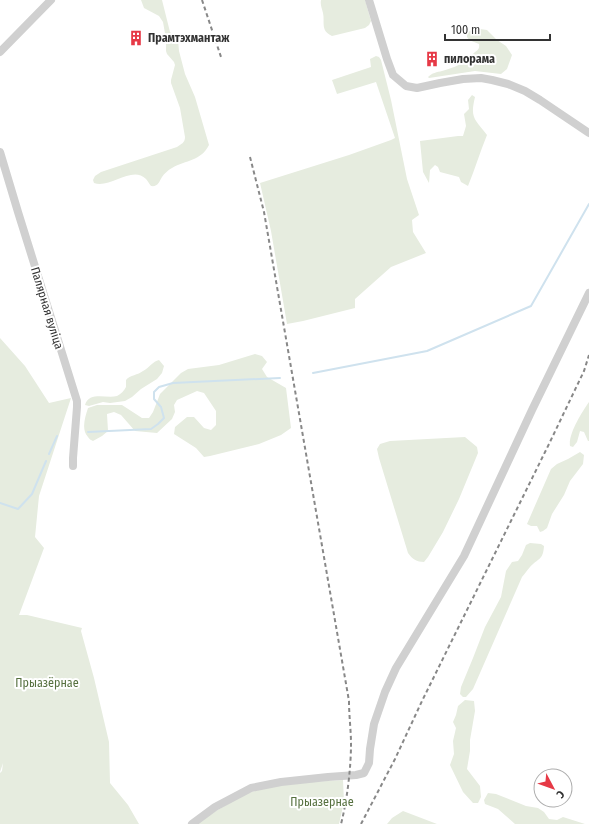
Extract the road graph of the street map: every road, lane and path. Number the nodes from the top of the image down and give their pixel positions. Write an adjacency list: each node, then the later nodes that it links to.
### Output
1 (51, 0): 3 (street)
2 (369, 0): 4 (street)
3 (0, 52)
4 (589, 133)
5 (0, 152): 7 (street, Палярная вуліца)
6 (589, 294): 8 (street)
7 (73, 466)
8 (192, 824)

